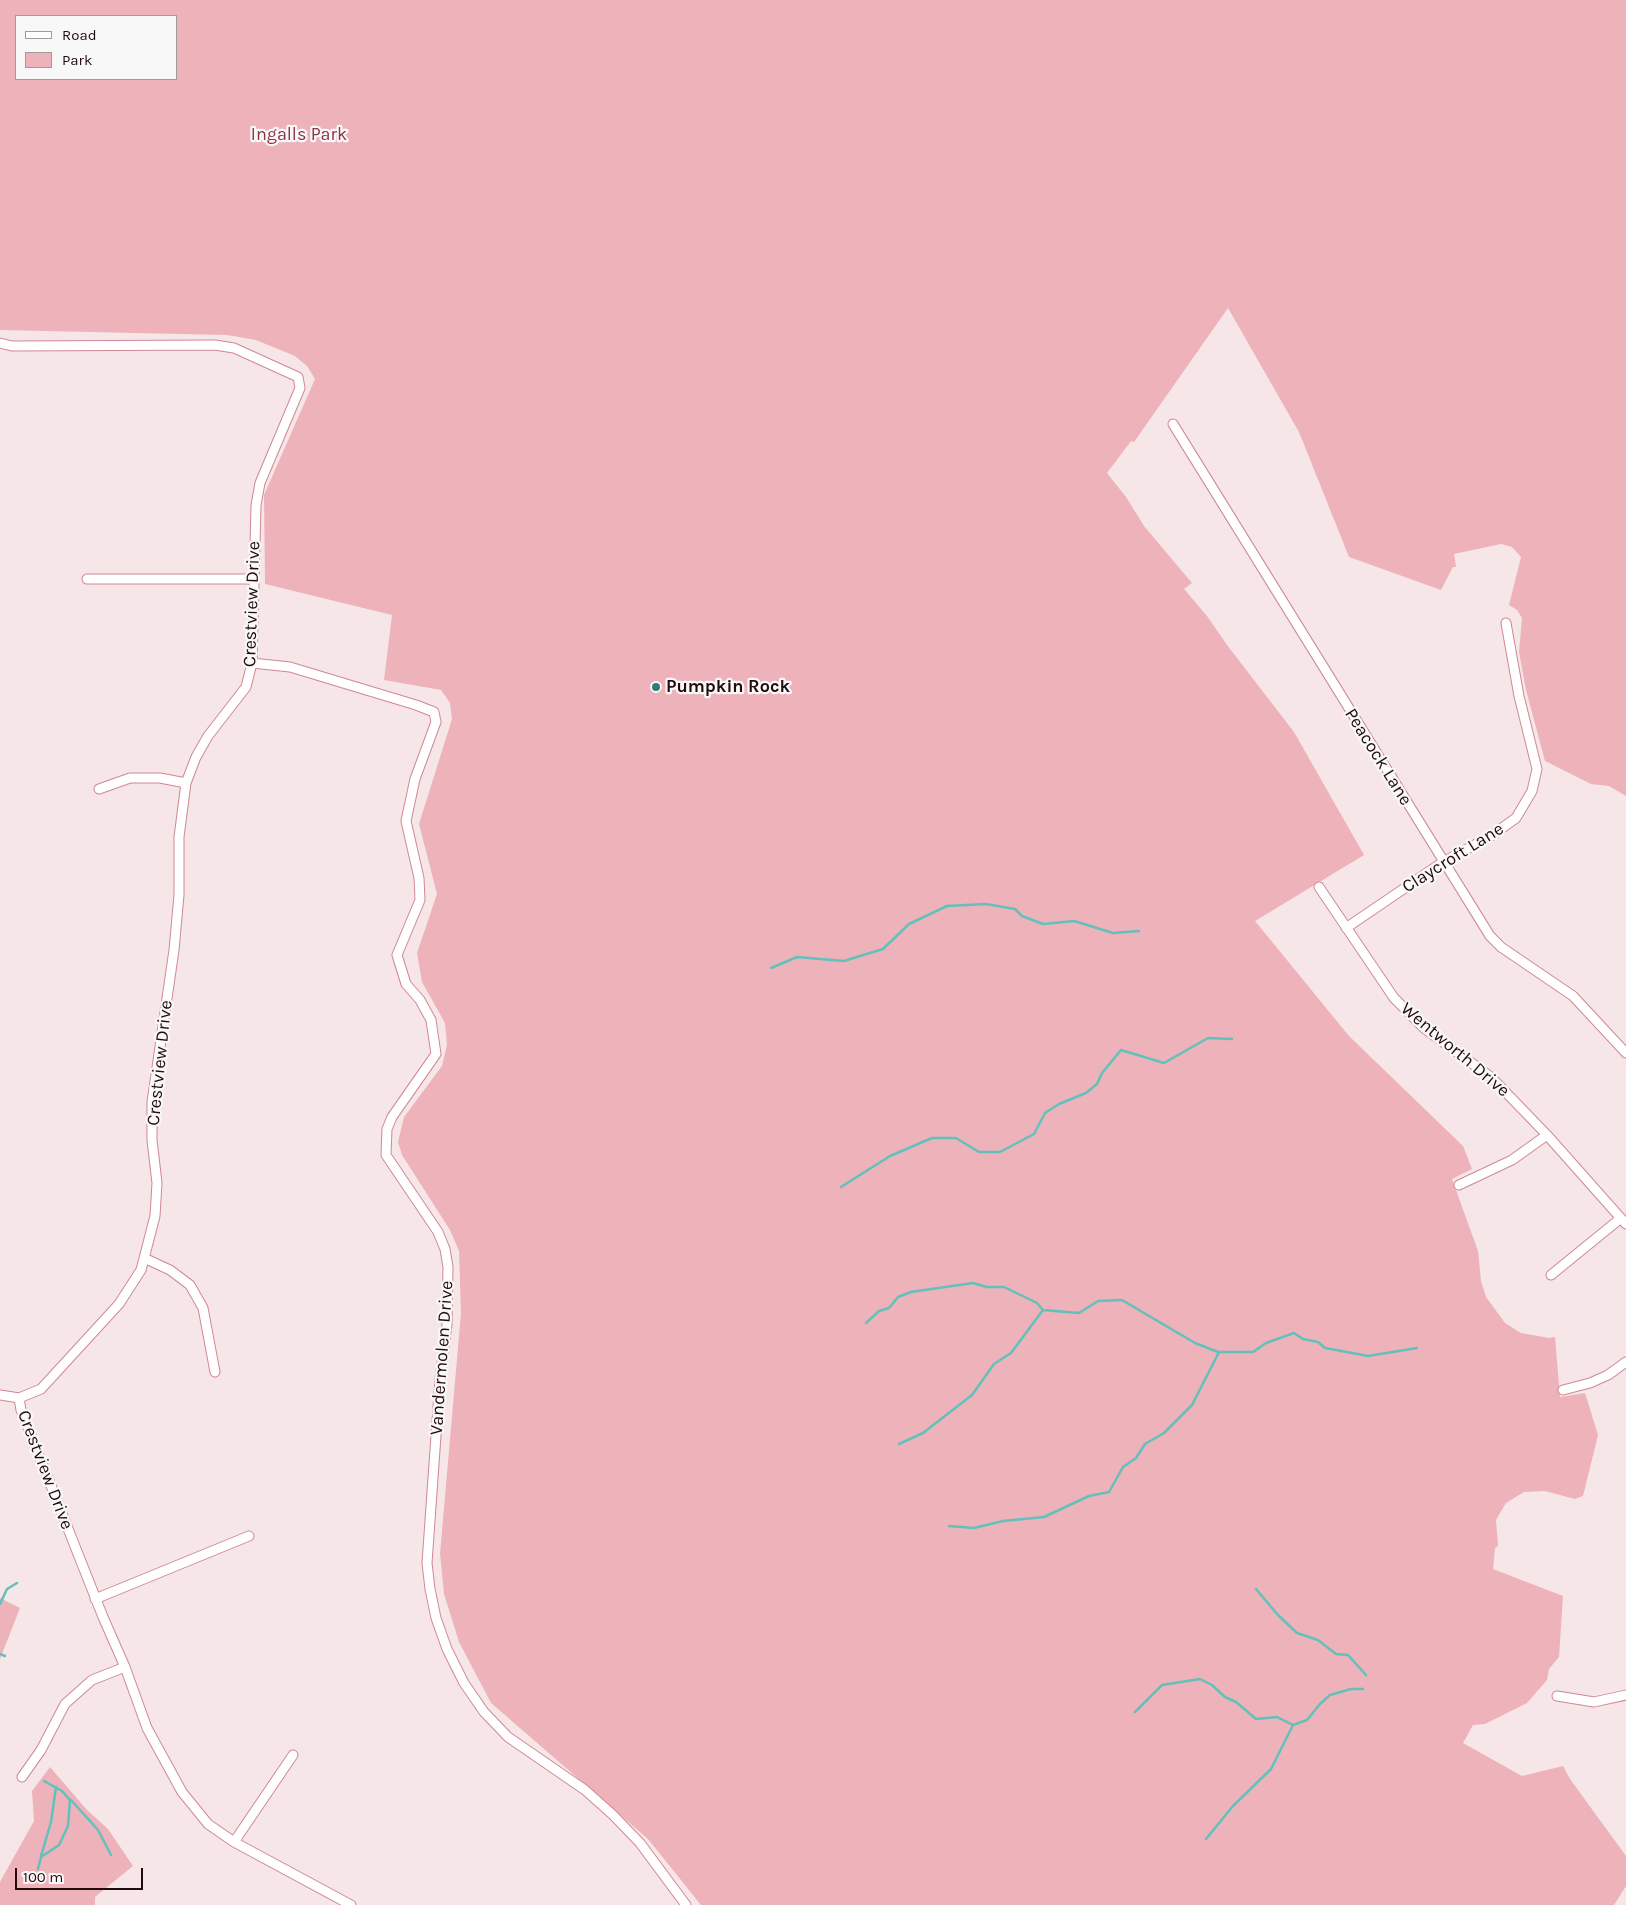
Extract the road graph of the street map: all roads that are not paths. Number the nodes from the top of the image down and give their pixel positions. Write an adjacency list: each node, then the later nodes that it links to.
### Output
1 (0, 343): 4 (street, Crestview Drive)
2 (1173, 424): 9 (street, Peacock Lane)
3 (88, 579): 4 (street)
4 (254, 579): 6 (street, Crestview Drive)
5 (1506, 623): 9 (street, Claycroft Lane)
6 (252, 663): 7 (street, Crestview Drive); 32 (street, Vandermolen Drive)
7 (186, 783): 8 (street); 16 (street, Crestview Drive)
8 (99, 789)
9 (1443, 862): 11 (street, Claycroft Lane); 12 (street, Peacock Lane)
10 (1319, 887): 11 (street, Wentworth Drive)
11 (1346, 928): 13 (street, Wentworth Drive)
12 (1626, 1053)
13 (1547, 1135): 14 (street); 15 (street, Wentworth Drive)
14 (1459, 1185)
15 (1624, 1221): 17 (street)
16 (144, 1258): 19 (street); 22 (street, Crestview Drive)
17 (1551, 1275)
18 (1626, 1362): 20 (street)
19 (215, 1372)
20 (1563, 1390)
21 (0, 1395): 22 (street)
22 (19, 1398): 24 (street, Crestview Drive)
23 (249, 1536): 24 (street)
24 (95, 1599): 25 (street, Crestview Drive)
25 (125, 1667): 29 (street); 30 (street, Crestview Drive)
26 (1626, 1695): 27 (street)
27 (1557, 1696)
28 (293, 1755): 30 (street)
29 (22, 1777)
30 (234, 1842): 31 (street, Crestview Drive)
31 (351, 1905)
32 (686, 1905)

